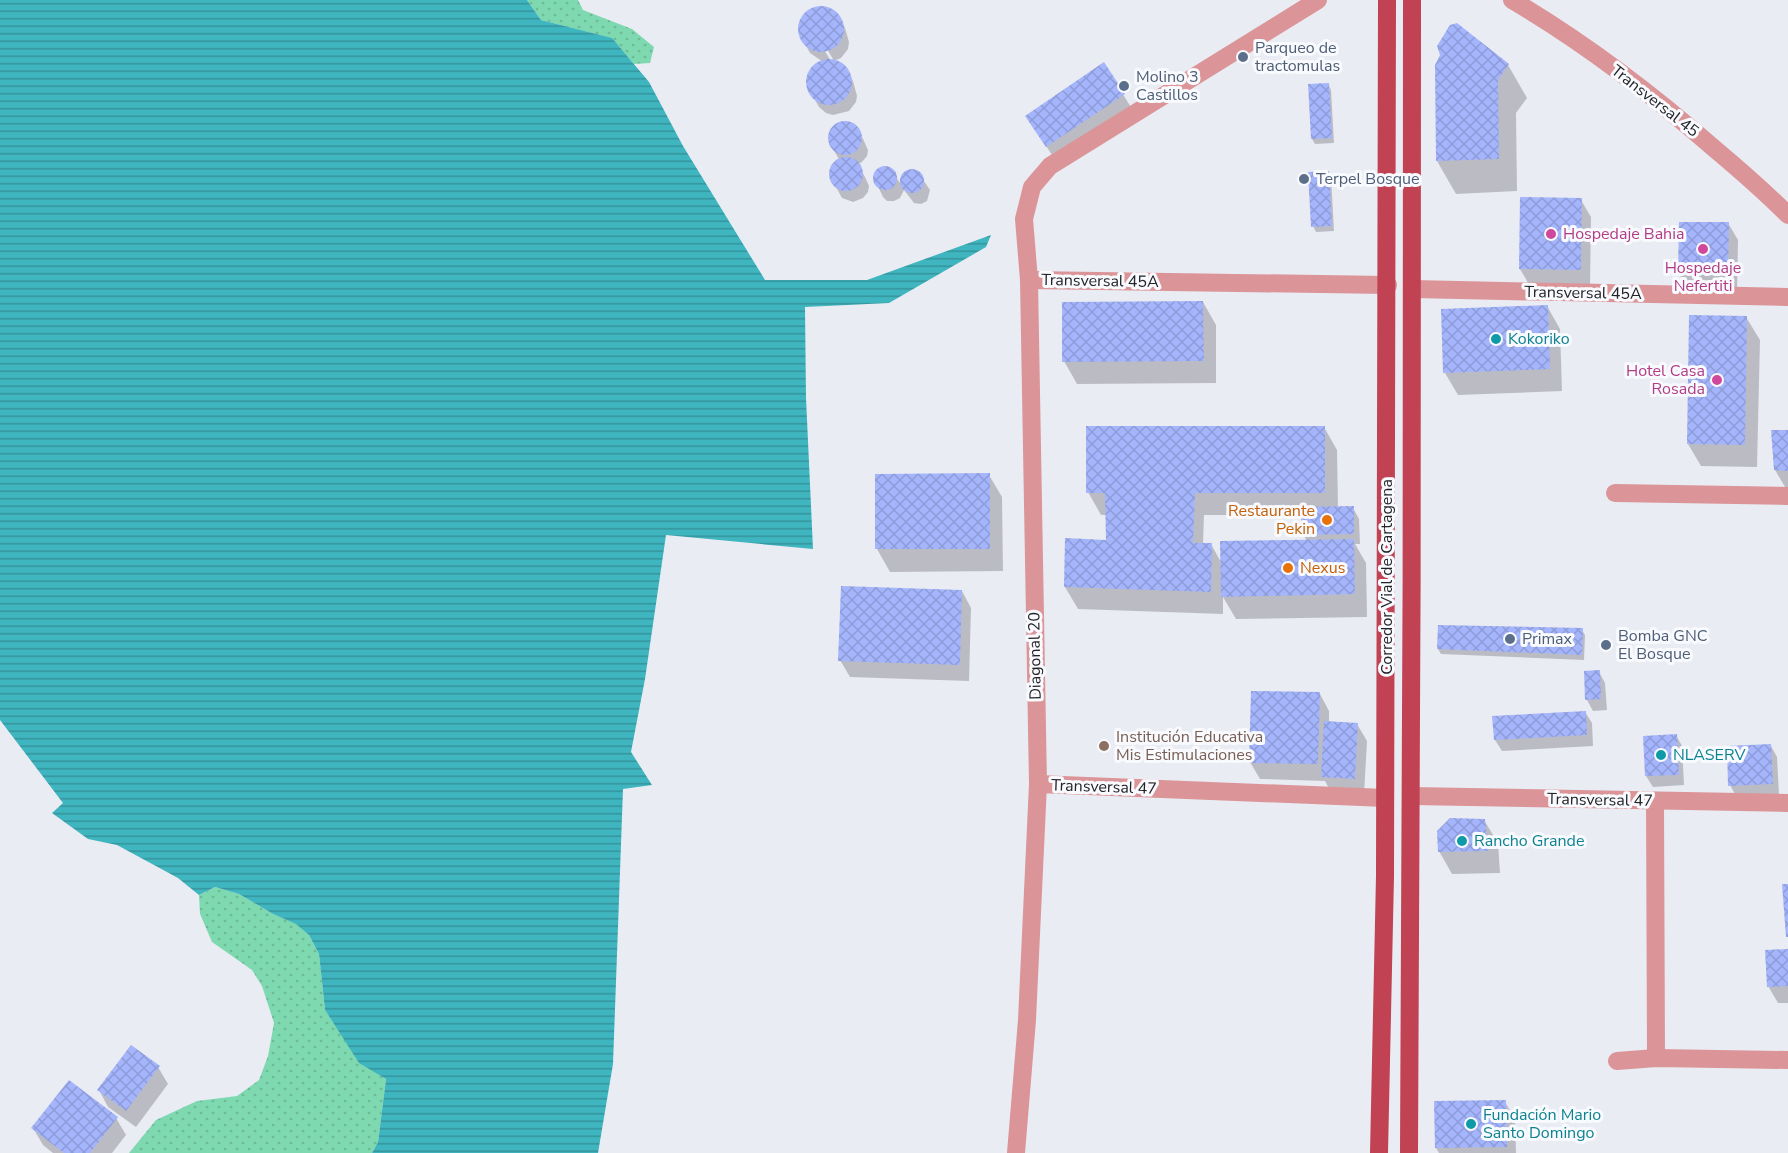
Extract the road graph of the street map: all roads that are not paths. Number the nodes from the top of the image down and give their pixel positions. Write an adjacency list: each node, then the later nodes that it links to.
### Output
1 (1318, 0): 6 (street, Diagonal 20)
2 (1387, 0): 7 (main road, Corredor Vial de Cartagena)
3 (1412, 0): 8 (main road, Corredor Vial de Cartagena)
4 (1512, 0): 5 (street, Transversal 45)
5 (1788, 215)
6 (1029, 280): 7 (street, Transversal 45A); 12 (street, Diagonal 20)
7 (1388, 285): 14 (main road, Corredor Vial de Cartagena)
8 (1413, 289): 9 (street, Transversal 45A); 13 (main road, Corredor Vial de Cartagena)
9 (1788, 297)
10 (1616, 493): 11 (street)
11 (1788, 496)
12 (1038, 784): 14 (street, Transversal 47); 20 (street, Diagonal 20)
13 (1412, 796): 15 (street, Transversal 47); 22 (main road, Corredor Vial de Cartagena)
14 (1385, 798): 21 (main road, Corredor Vial de Cartagena)
15 (1655, 801): 16 (street, Transversal 47); 17 (street)
16 (1788, 803)
17 (1656, 1058): 18 (street); 19 (street)
18 (1788, 1060)
19 (1617, 1061)
20 (1016, 1153)
21 (1379, 1153)
22 (1409, 1153)

